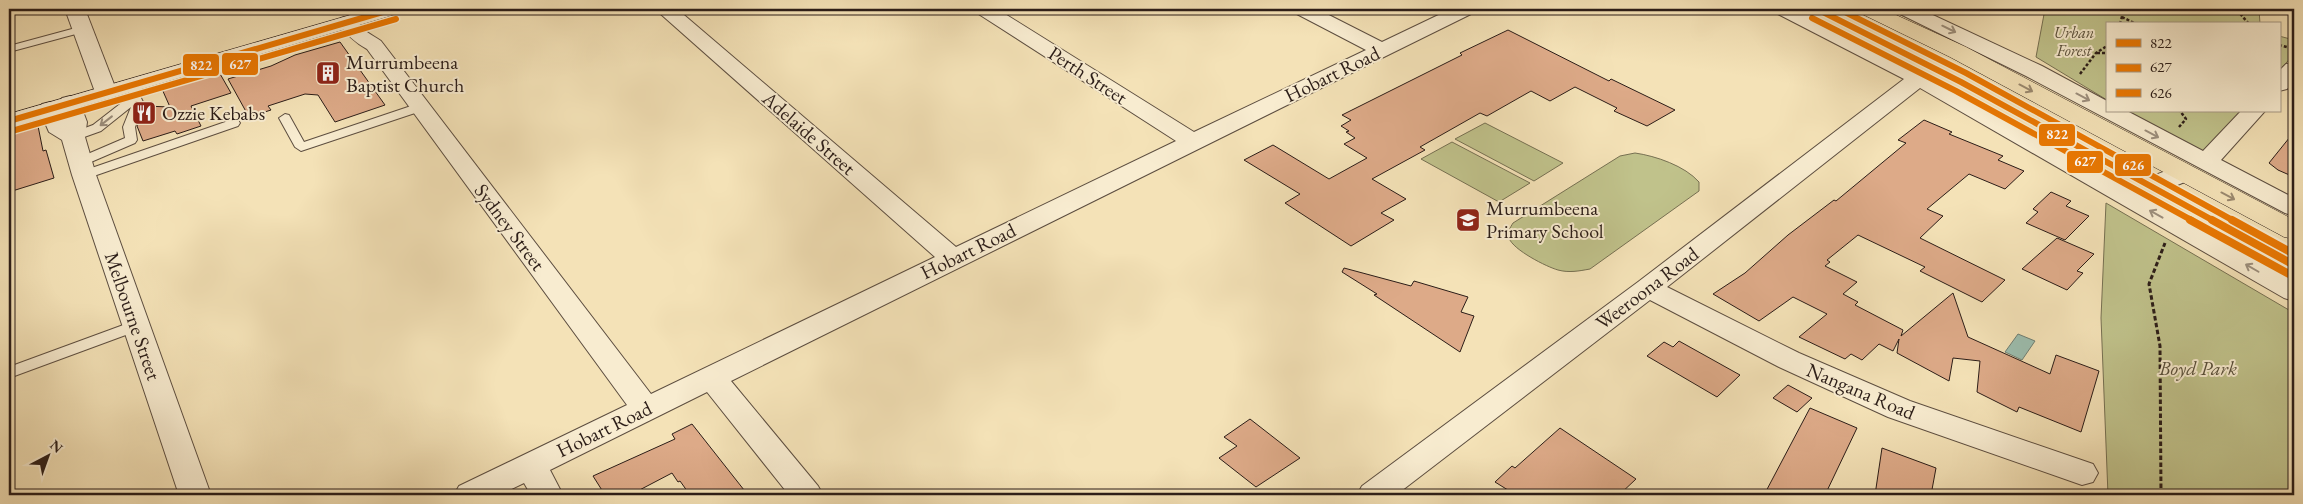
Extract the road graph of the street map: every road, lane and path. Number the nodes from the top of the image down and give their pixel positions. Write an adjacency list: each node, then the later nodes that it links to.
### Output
1 (74, 9): 19 (street)
2 (393, 9): 15 (main road)
3 (665, 9): 49 (street, Adelaide Street)
4 (984, 9): 41 (street, Perth Street)
5 (1302, 9): 24 (street)
6 (1466, 9): 24 (street, Hobart Road)
7 (1783, 9): 28 (street)
8 (1816, 9): 44 (highway)
9 (1867, 9): 43 (highway, one-way to 43)
10 (1905, 9): 35 (street, one-way to 35)
11 (2124, 9): 14 (path)
12 (2224, 9): 13 (path)
13 (2236, 9): 18 (path)
14 (2122, 17): 16 (path); 17 (path)
15 (356, 20): 31 (main road); 34 (street, Sydney Street)
16 (2121, 22)
17 (2132, 22)
18 (2247, 22)
19 (83, 29): 23 (lane); 32 (street)
20 (2280, 45): 22 (path)
21 (2106, 47): 25 (path)
22 (2294, 48)
23 (9, 49)
24 (1383, 50): 41 (street, Hobart Road)
25 (2096, 53): 26 (path); 29 (path)
26 (2106, 53)
27 (2294, 68): 30 (street)
28 (1919, 78): 45 (street); 51 (street, Weeroona Road)
29 (2076, 80)
30 (2280, 83)
31 (135, 91): 32 (main road); 42 (lane, one-way to 42); 42 (lane)
32 (106, 92): 33 (main road)
33 (60, 106): 39 (main road); 42 (street, Melbourne Street)
34 (420, 107): 38 (lane); 56 (street, Sydney Street)
35 (2106, 110)
36 (2110, 112): 43 (street, one-way to 43)
37 (2253, 112): 43 (street)
38 (285, 118)
39 (9, 121)
40 (234, 123): 42 (lane)
41 (1192, 141): 49 (street, Hobart Road)
42 (79, 158): 53 (street, Melbourne Street)
43 (2196, 167): 44 (street); 46 (street); 47 (highway, one-way to 47)
44 (2152, 187): 45 (street); 50 (highway)
45 (2127, 197): 52 (street, one-way to 45)
46 (2294, 208)
47 (2294, 231)
48 (2168, 238): 64 (path)
49 (953, 258): 55 (street, Hobart Road)
50 (2294, 265)
51 (1648, 288): 58 (street, Nangana Road); 63 (street, Weeroona Road)
52 (2294, 292)
53 (137, 325): 54 (lane); 59 (street, Melbourne Street)
54 (9, 372)
55 (711, 377): 56 (street, Hobart Road); 62 (street)
56 (646, 409): 57 (street, Hobart Road)
57 (531, 465): 60 (street, Hobart Road); 61 (street)
58 (2082, 473)
59 (196, 495)
60 (470, 495)
61 (547, 495)
62 (807, 495)
63 (1373, 495)
64 (2160, 495)

